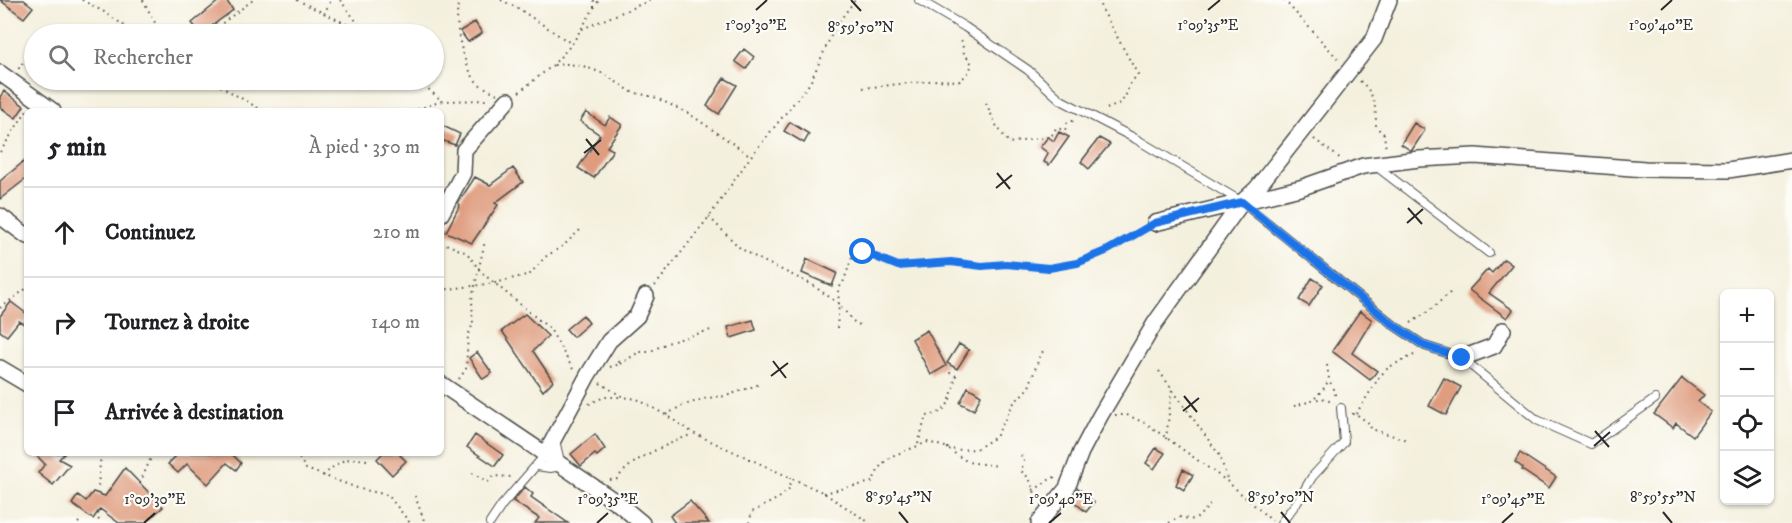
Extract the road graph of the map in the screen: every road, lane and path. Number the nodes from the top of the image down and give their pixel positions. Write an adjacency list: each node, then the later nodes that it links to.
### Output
1 (82, 0): 18 (path)
2 (143, 0): 19 (path)
3 (253, 0): 20 (path)
4 (297, 0): 17 (path)
5 (331, 0): 17 (path)
6 (340, 0): 22 (path)
7 (459, 0): 37 (path)
8 (501, 0): 25 (path)
9 (594, 0): 16 (path)
10 (599, 0): 16 (path)
11 (651, 0): 24 (path)
12 (855, 0): 47 (path)
13 (919, 0): 23 (lane)
14 (1097, 0): 43 (path)
15 (1389, 0): 45 (street)
16 (594, 8): 24 (path)
17 (324, 14): 21 (path)
18 (121, 24)
19 (156, 24)
20 (221, 24)
21 (345, 24)
22 (358, 24)
23 (965, 27): 30 (path); 43 (lane)
24 (581, 29): 25 (path)
25 (573, 44): 27 (path)
26 (24, 62): 29 (path)
27 (552, 66): 37 (path); 47 (path)
28 (0, 73): 29 (street)
29 (20, 87): 31 (street)
30 (863, 88)
31 (24, 90)
32 (24, 90): 35 (street)
33 (227, 90): 41 (path)
34 (430, 90): 36 (path)
35 (36, 98): 39 (path); 40 (street)
36 (442, 100): 37 (path); 42 (path)
37 (508, 100): 51 (street)
38 (986, 104): 43 (path)
39 (29, 108)
40 (49, 108)
41 (258, 108)
42 (420, 108)
43 (1089, 114): 50 (lane)
44 (24, 116): 46 (path)
45 (1302, 130): 49 (path); 50 (street)
46 (0, 152)
47 (751, 156): 53 (path)
48 (1792, 160): 49 (street)
49 (1369, 165): 50 (street); 59 (lane)
50 (1242, 202): 54 (street); 73 (lane); 95 (street)
51 (444, 208)
52 (0, 216): 56 (street)
53 (709, 217): 66 (path); 67 (path)
54 (1155, 223): 67 (path)
55 (580, 230): 61 (path)
56 (24, 234)
57 (485, 241): 60 (path)
58 (444, 243): 60 (path)
59 (1489, 253)
60 (478, 267): 61 (path); 62 (path)
61 (495, 283): 62 (path); 91 (path)
62 (476, 285): 64 (path); 86 (path)
63 (24, 290): 68 (path)
64 (444, 290)
65 (1453, 290): 73 (path)
66 (646, 296): 82 (street)
67 (839, 304): 69 (path); 70 (path)
68 (0, 307)
69 (861, 326)
70 (837, 328)
71 (714, 329): 77 (path)
72 (1503, 330): 76 (street)
73 (1404, 332): 74 (lane)
74 (1425, 346): 76 (lane); 93 (path)
75 (1045, 349): 101 (path)
76 (1462, 358): 90 (lane)
77 (620, 364)
78 (1327, 365): 83 (path)
79 (0, 368): 84 (street)
80 (946, 371): 100 (path)
81 (1159, 371): 87 (path)
82 (588, 375): 88 (path); 91 (street)
83 (1329, 379): 89 (path); 92 (path)
84 (24, 383)
85 (760, 384): 94 (path)
86 (446, 388): 99 (street)
87 (1172, 389): 97 (path); 115 (path)
88 (623, 397): 91 (path); 94 (path)
89 (1314, 399)
90 (1655, 399)
91 (583, 400): 98 (street)
92 (1341, 408): 134 (lane)
93 (1356, 414)
94 (666, 415): 96 (path)
95 (1100, 416): 97 (path); 117 (street)
96 (693, 434): 112 (path); 114 (path)
97 (1166, 439): 115 (path)
98 (555, 440): 99 (lane); 107 (street); 108 (lane)
99 (527, 442): 107 (street)
100 (917, 445): 101 (path); 120 (path)
101 (945, 447): 109 (path)
102 (1021, 455): 119 (path)
103 (101, 456): 118 (path)
104 (152, 456): 116 (path)
105 (298, 456): 111 (path)
106 (367, 460): 111 (path)
107 (541, 461): 108 (street); 113 (lane)
108 (561, 466): 114 (street)
109 (999, 466)
110 (472, 473): 113 (path)
111 (323, 476): 126 (path)
112 (789, 477): 120 (path); 130 (path)
113 (523, 482): 128 (lane)
114 (586, 482): 129 (street)
115 (1228, 482): 133 (path)
116 (140, 483)
117 (1069, 484): 119 (path); 124 (street)
118 (98, 486)
119 (1033, 490): 124 (path)
120 (824, 493): 131 (path)
121 (415, 496): 127 (path)
122 (1210, 506): 132 (path)
123 (98, 513): 125 (path)
124 (1041, 520)
125 (99, 523)
126 (410, 523)
127 (425, 523)
128 (490, 523)
129 (642, 523)
130 (749, 523)
131 (870, 523)
132 (1169, 523)
133 (1274, 523)
134 (1281, 523)

